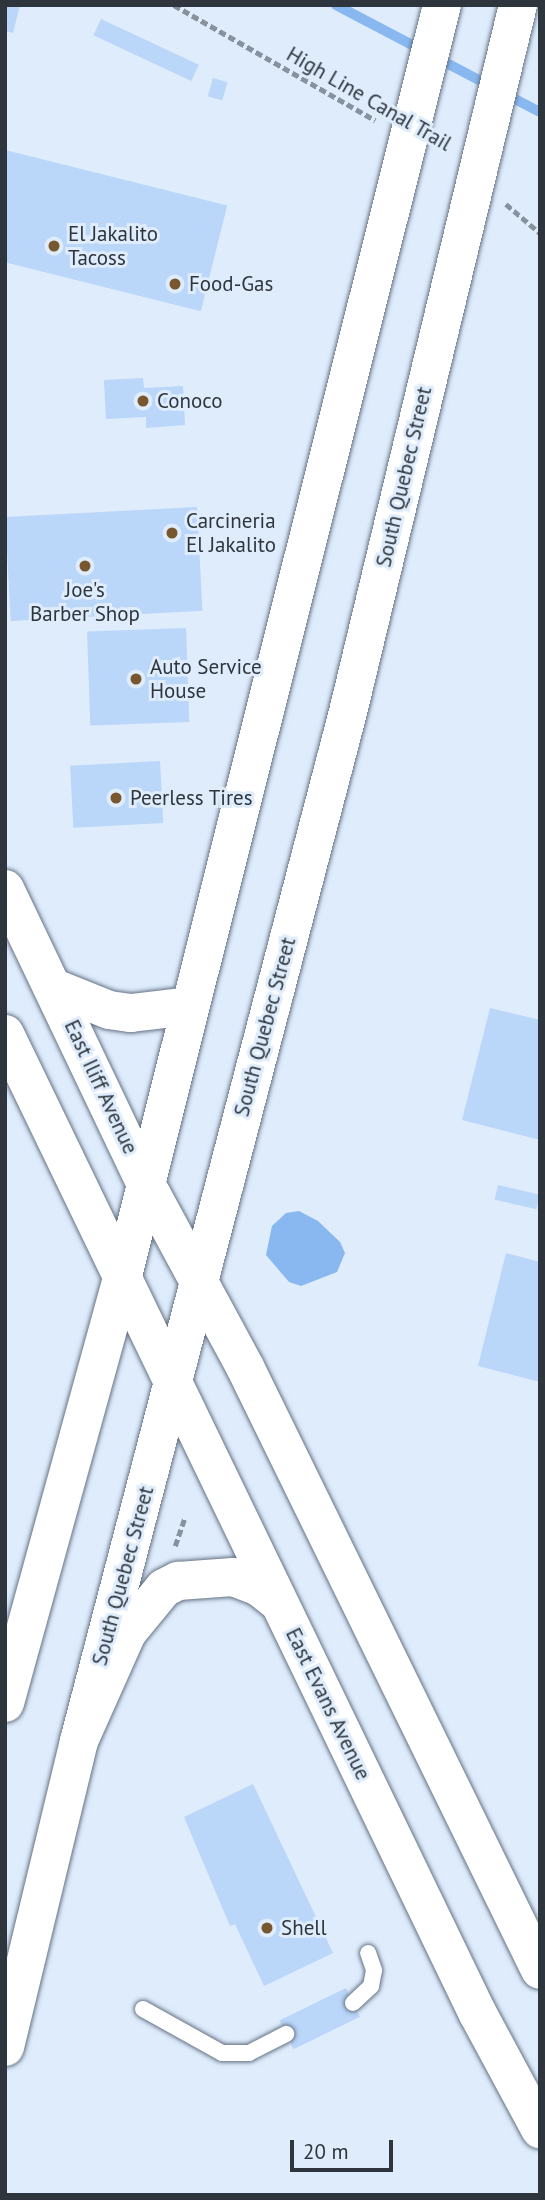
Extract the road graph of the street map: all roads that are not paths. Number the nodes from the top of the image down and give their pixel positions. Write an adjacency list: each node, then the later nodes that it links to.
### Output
1 (518, 5): 9 (main road, South Quebec Street)
2 (440, 12): 5 (main road)
3 (5, 889): 4 (main road, East Iliff Avenue)
4 (54, 988): 5 (main road); 7 (main road, East Iliff Avenue)
5 (190, 1006): 7 (main road)
6 (5, 1034): 8 (main road)
7 (145, 1182): 8 (main road); 9 (main road, East Iliff Avenue)
8 (123, 1276): 10 (main road, East Evans Avenue); 12 (main road)
9 (200, 1284): 10 (main road, South Quebec Street); 15 (main road)
10 (175, 1384): 11 (main road, East Evans Avenue); 13 (main road, South Quebec Street)
11 (277, 1601): 13 (main road); 20 (main road, East Evans Avenue)
12 (5, 1703)
13 (79, 1741): 19 (main road, South Quebec Street)
14 (368, 1953): 16 (lane)
15 (540, 1970)
16 (353, 2003)
17 (143, 2009): 18 (lane)
18 (286, 2034)
19 (5, 2047)
20 (540, 2129)

